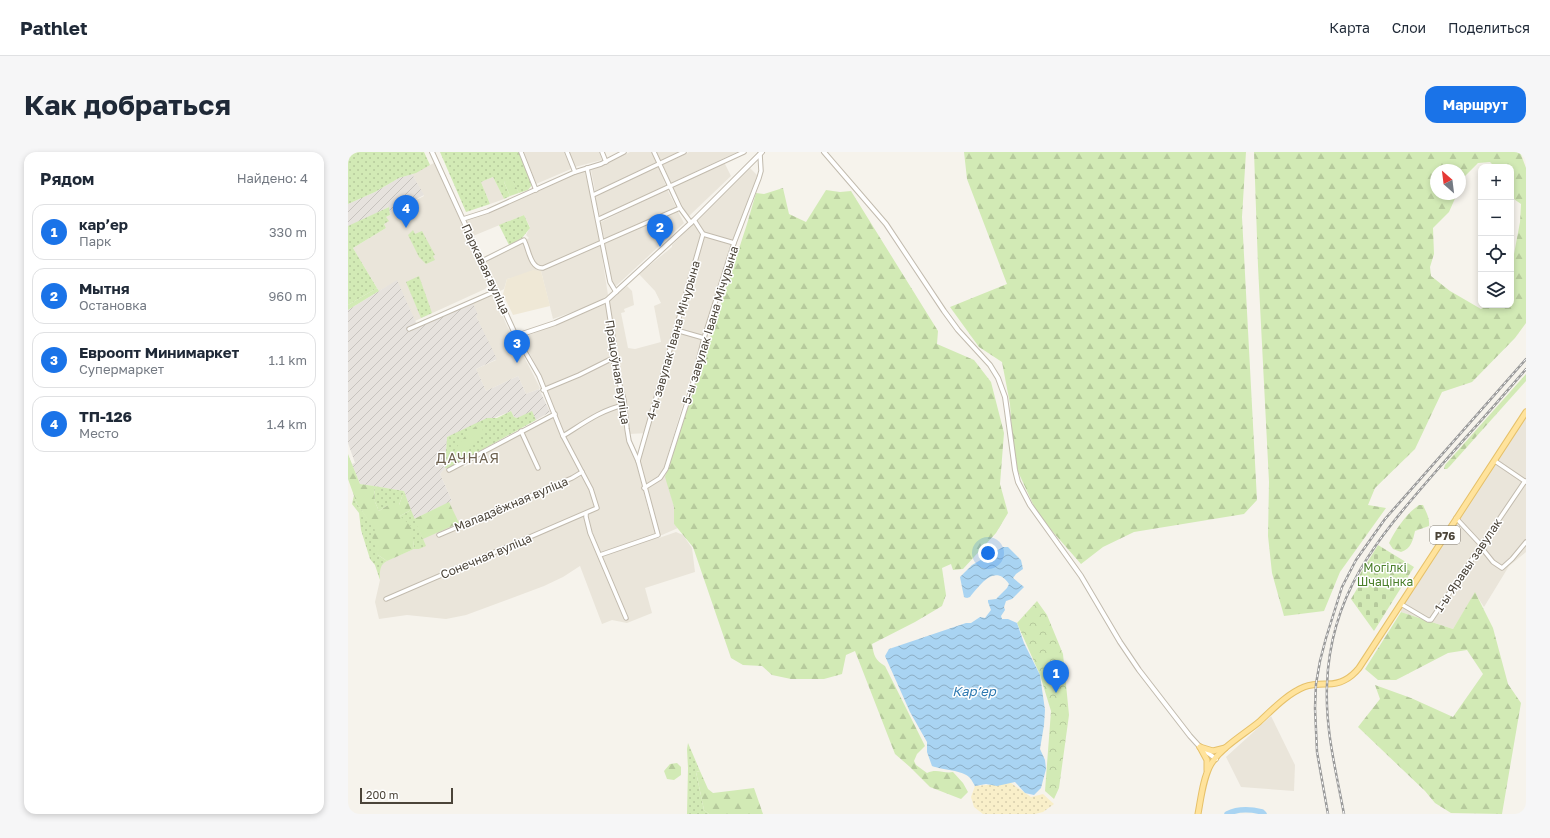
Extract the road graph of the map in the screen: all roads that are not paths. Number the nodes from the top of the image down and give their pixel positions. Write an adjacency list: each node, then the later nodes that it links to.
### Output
1 (432, 152): 19 (street, Паркавая вуліца)
2 (521, 152): 16 (street)
3 (567, 152): 14 (street)
4 (602, 152): 11 (street)
5 (624, 152): 11 (street)
6 (654, 152): 12 (street)
7 (684, 152): 12 (street)
8 (744, 152): 15 (street)
9 (824, 152): 59 (street)
10 (761, 153): 21 (street); 24 (street, 5-ы завулак Івана Мічурына)
11 (606, 162): 13 (street)
12 (659, 164): 15 (street); 17 (street)
13 (588, 168): 14 (street); 17 (street)
14 (575, 172): 16 (street)
15 (670, 186): 18 (street); 20 (street)
16 (536, 190): 19 (street)
17 (593, 195): 20 (street)
18 (680, 208): 21 (street); 23 (street)
19 (463, 219): 25 (street, Паркавая вуліца)
20 (599, 219): 23 (street)
21 (692, 222): 22 (street); 27 (street)
22 (703, 234): 24 (street); 30 (street, 4-ы завулак Івана Мічурына)
23 (602, 242): 25 (street); 27 (street)
24 (734, 243): 32 (street, 5-ы завулак Івана Мічурына)
25 (482, 260): 26 (street, Паркавая вуліца)
26 (496, 291): 29 (street); 31 (street, Паркавая вуліца)
27 (616, 292): 28 (street)
28 (607, 300): 31 (street); 33 (street, Працоўная вуліца)
29 (409, 329)
30 (676, 330): 32 (street); 41 (street, 4-ы завулак Івана Мічурына)
31 (516, 336): 34 (street, Паркавая вуліца)
32 (704, 338): 48 (street, 5-ы завулак Івана Мічурына)
33 (613, 358): 34 (street); 35 (street, Працоўная вуліца)
34 (544, 390): 37 (street, Паркавая вуліца)
35 (624, 405): 39 (street); 40 (street, Працоўная вуліца)
36 (1526, 412): 43 (main road, Р76)
37 (555, 414): 38 (street); 39 (street, Паркавая вуліца)
38 (521, 431): 44 (street); 45 (street)
39 (564, 436): 46 (street, Паркавая вуліца)
40 (634, 453): 41 (street); 42 (street, Працоўная вуліца)
41 (640, 454): 42 (street, 4-ы завулак Івана Мічурына)
42 (638, 461): 48 (street, Працоўная вуліца)
43 (1495, 461): 47 (street); 50 (main road, Р76)
44 (538, 468)
45 (449, 470)
46 (582, 472): 49 (street, Паркавая вуліца); 51 (street, Маладзёжная вуліца)
47 (1525, 482): 53 (street, 1-ы Яравы завулак)
48 (644, 488): 54 (street, Працоўная вуліца)
49 (586, 514): 54 (street); 55 (street, Сонечная вуліца)
50 (1456, 518): 53 (street); 56 (main road, Р76)
51 (439, 536)
52 (1526, 542): 53 (street)
53 (1482, 547): 56 (street, 1-ы Яравы завулак)
54 (600, 555): 57 (street)
55 (386, 599)
56 (1401, 604): 58 (main road, Р76)
57 (626, 618)
58 (1229, 745): 59 (main road); 60 (main road, Р76)
59 (1201, 749): 60 (street); 61 (main road)
60 (1214, 761): 61 (main road, Р76)
61 (1205, 778): 62 (main road, Р76)
62 (1199, 812)

